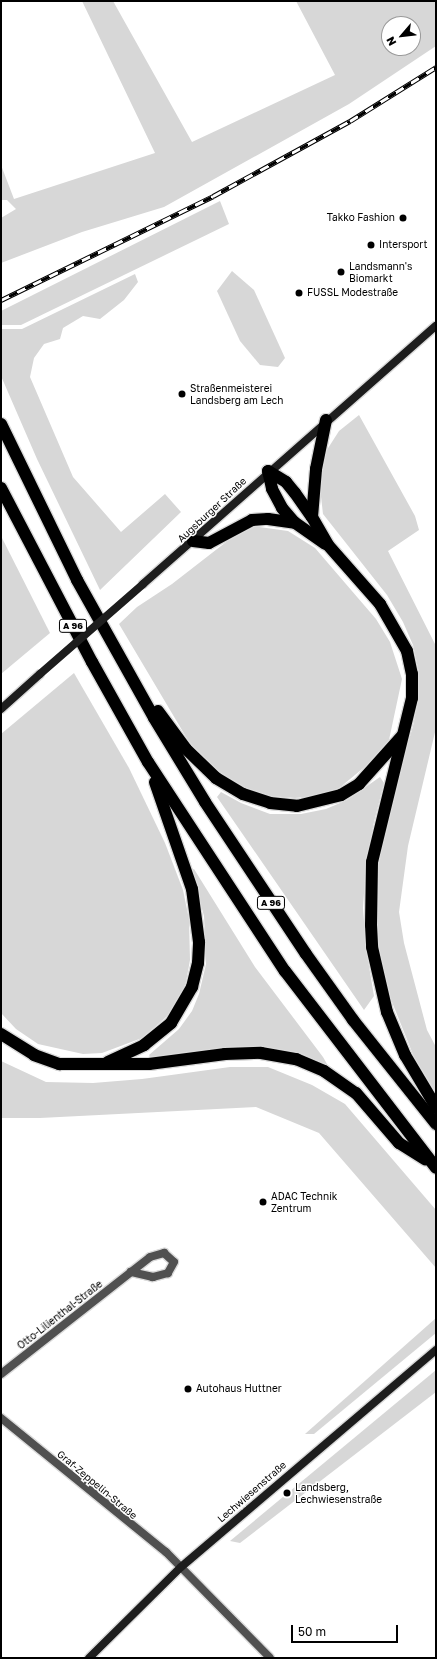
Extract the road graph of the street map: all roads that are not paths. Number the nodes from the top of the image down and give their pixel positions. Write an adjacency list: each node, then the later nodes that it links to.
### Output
1 (436, 326): 2 (main road, Augsburger Straße)
2 (326, 420): 4 (main road, Augsburger Straße); 6 (highway)
3 (1, 424): 10 (highway, A 96)
4 (268, 471): 6 (highway); 7 (highway); 8 (main road, Augsburger Straße)
5 (1, 488): 13 (highway, A 96)
6 (312, 517): 9 (highway)
7 (295, 523): 8 (highway); 9 (highway)
8 (192, 541): 11 (main road, Augsburger Straße, bridge)
9 (328, 545): 12 (highway)
10 (126, 668): 12 (highway); 17 (highway, A 96)
11 (1, 709)
12 (402, 736): 16 (highway)
13 (148, 762): 15 (highway); 18 (highway, A 96)
14 (1, 1034): 15 (highway)
15 (103, 1065): 18 (highway)
16 (436, 1107)
17 (436, 1124)
18 (434, 1166)
19 (131, 1272): 19 (street, Otto-Lilienthal-Straße); 21 (street, Otto-Lilienthal-Straße)
20 (436, 1350): 23 (main road, Lechwiesenstraße)
21 (1, 1374)
22 (1, 1418): 23 (street, Graf-Zeppelin-Straße)
23 (181, 1567): 24 (main road, Lechwiesenstraße); 25 (street, Graf-Zeppelin-Straße)
24 (89, 1658)
25 (270, 1658)

